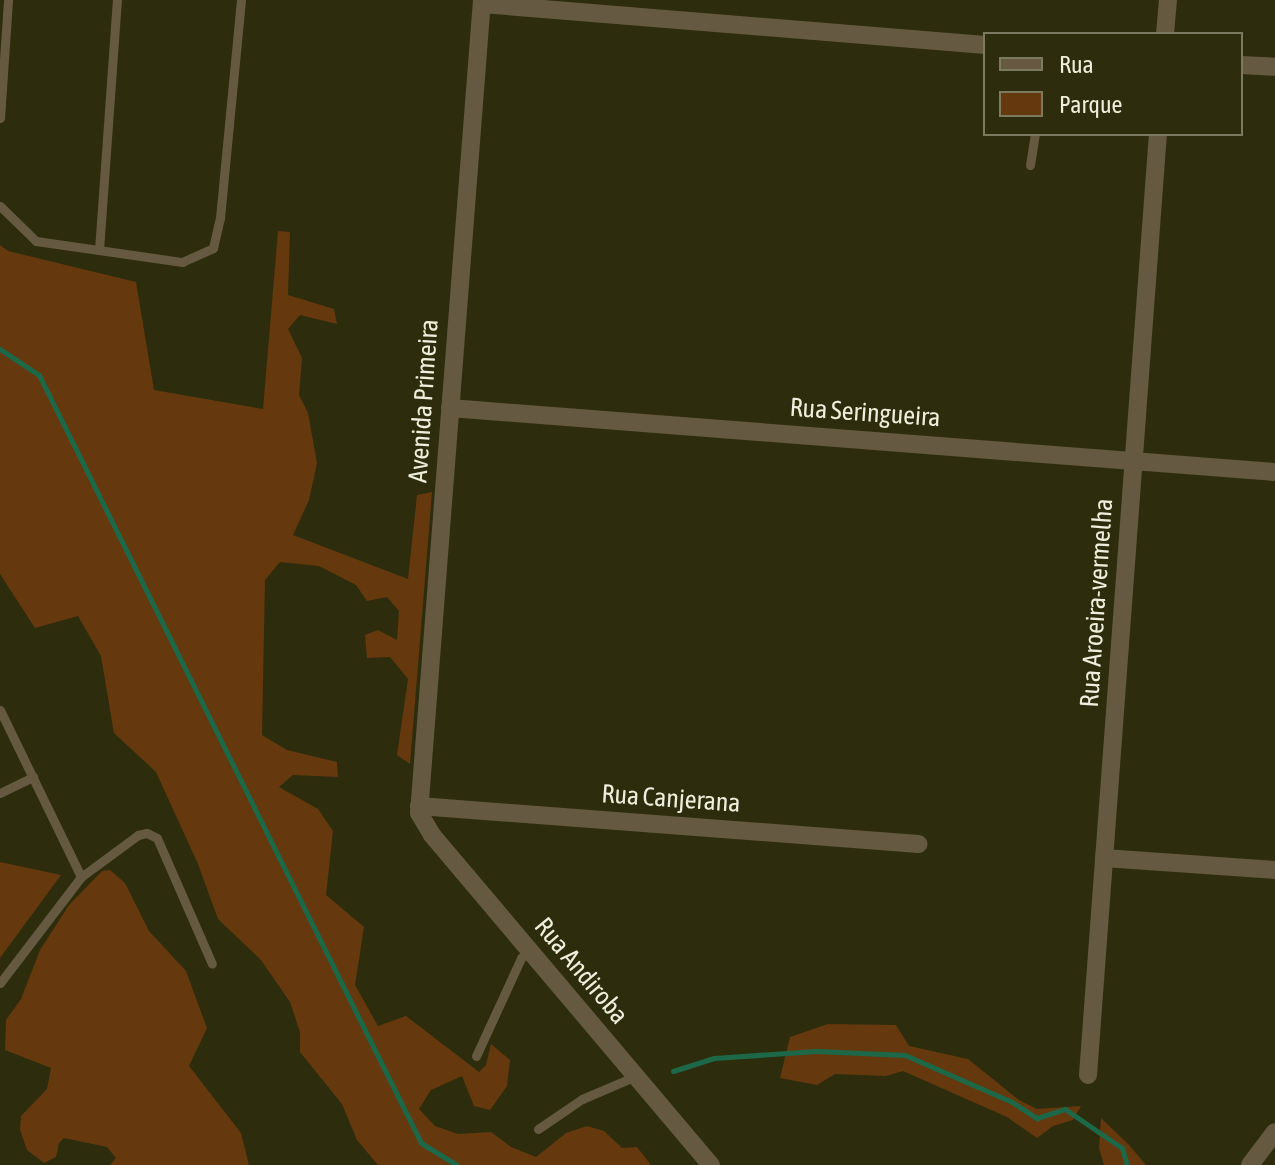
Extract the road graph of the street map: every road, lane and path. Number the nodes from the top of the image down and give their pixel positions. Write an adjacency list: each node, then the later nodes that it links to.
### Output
1 (8, 0): 10 (lane)
2 (117, 0): 15 (lane)
3 (241, 0): 15 (lane)
4 (1168, 0): 6 (street)
5 (482, 2): 7 (street); 16 (street, Avenida Primeira)
6 (1165, 32)
7 (983, 45)
8 (1243, 65): 9 (street)
9 (1275, 67)
10 (0, 118)
11 (1035, 136): 13 (lane)
12 (1158, 136): 17 (street, Rua Aroeira-vermelha)
13 (1030, 165)
14 (0, 206): 15 (lane)
15 (99, 250)
16 (450, 408): 17 (street, Rua Seringueira); 22 (street, Avenida Primeira)
17 (1133, 460): 18 (street, Rua Seringueira); 24 (street, Rua Aroeira-vermelha)
18 (1275, 472)
19 (0, 710): 20 (lane)
20 (33, 777): 21 (lane); 26 (lane)
21 (0, 793)
22 (419, 806): 23 (street, Rua Canjerana); 27 (street, Rua Andiroba)
23 (919, 844)
24 (1104, 858): 25 (street); 31 (street, Rua Aroeira-vermelha)
25 (1275, 870)
26 (81, 877): 28 (lane); 29 (lane)
27 (529, 950): 30 (lane); 32 (street, Rua Andiroba)
28 (212, 964)
29 (0, 983)
30 (476, 1056)
31 (1088, 1075)
32 (636, 1076): 33 (lane); 35 (street, Rua Andiroba)
33 (538, 1129)
34 (1275, 1132): 36 (street)
35 (711, 1165)
36 (1250, 1165)

